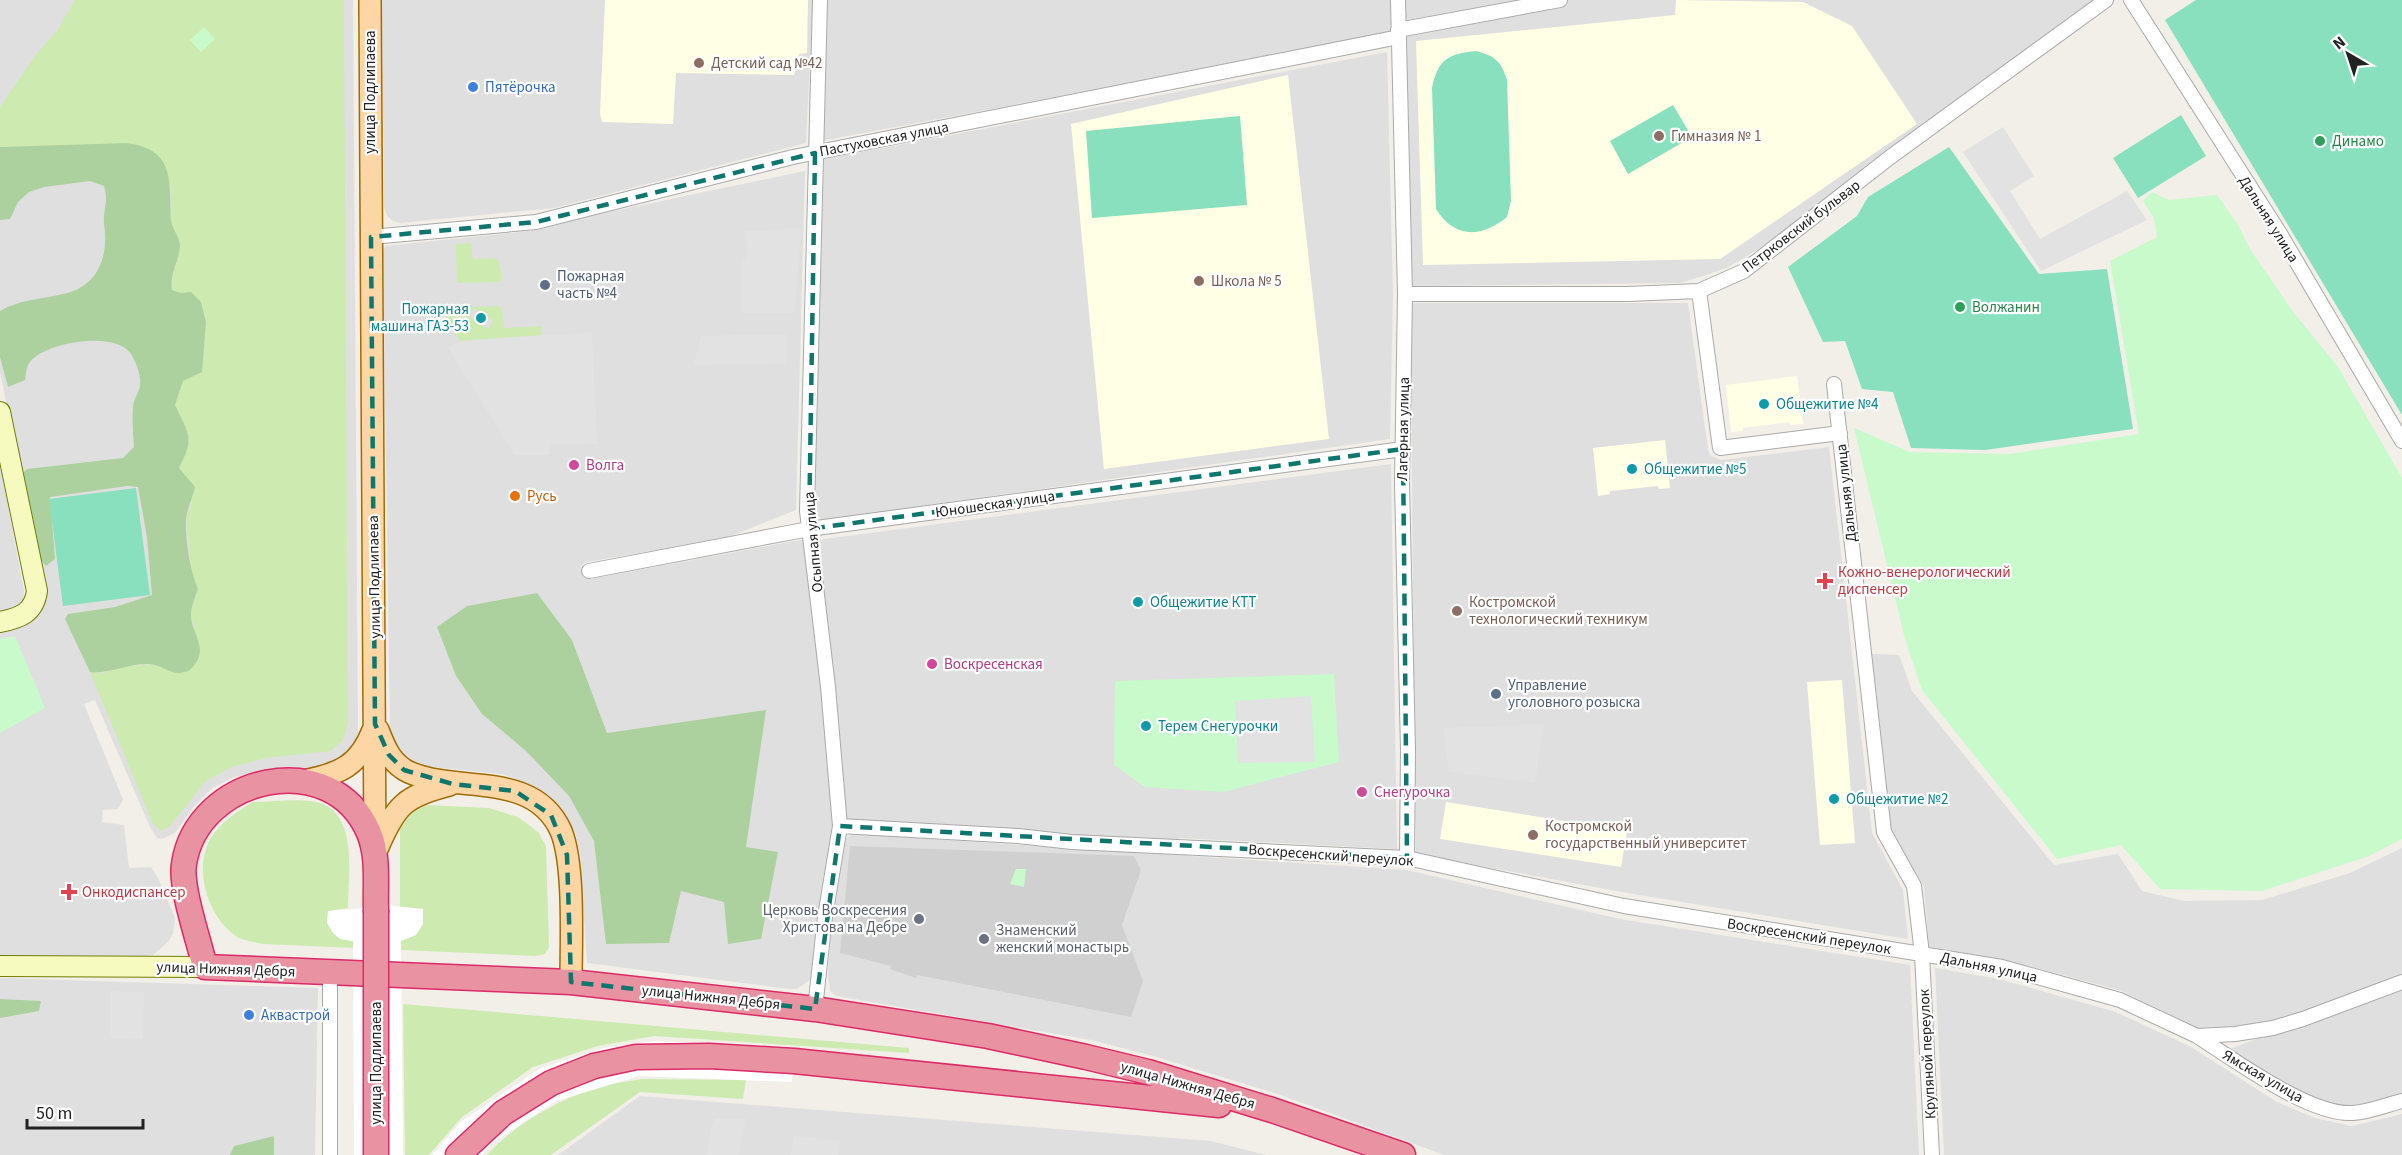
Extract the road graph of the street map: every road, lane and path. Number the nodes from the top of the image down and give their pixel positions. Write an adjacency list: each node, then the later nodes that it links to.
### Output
1 (370, 0): 9 (main road, улица Подлипаева)
2 (820, 0): 8 (street, Осыпная улица)
3 (1398, 0): 7 (street, Лагерная улица)
4 (1560, 0): 7 (street, Пастуховская улица)
5 (2106, 0): 10 (street, Петрковский бульвар)
6 (2130, 0): 15 (street, Дальняя улица)
7 (1399, 34): 8 (street, Пастуховская улица); 11 (street, Лагерная улица)
8 (815, 153): 9 (street, Пастуховская улица); 17 (street, Осыпная улица)
9 (371, 237): 20 (main road, улица Подлипаева)
10 (1699, 291): 11 (street, Петрковский бульвар); 14 (street)
11 (1405, 294): 16 (street, Лагерная улица)
12 (1834, 384): 14 (street, Дальняя улица)
13 (0, 412): 19 (street)
14 (1840, 434): 26 (street, Дальняя улица)
15 (2402, 441)
16 (1403, 449): 17 (street, Юношеская улица); 25 (street, Лагерная улица)
17 (809, 530): 18 (street, Юношеская улица); 23 (street, Осыпная улица)
18 (589, 571)
19 (4, 621)
20 (375, 724): 21 (main road); 22 (main road); 24 (main road, улица Подлипаева)
21 (303, 781): 24 (highway); 28 (highway)
22 (453, 784): 24 (main road); 30 (main road)
23 (840, 826): 25 (street, Воскресенский переулок); 32 (street, Осыпная улица)
24 (375, 852): 37 (highway, улица Подлипаева, bridge)
25 (1407, 858): 26 (street, Воскресенский переулок)
26 (1922, 954): 33 (street, Дальняя улица); 40 (street, Крупяной переулок)
27 (0, 966): 28 (street, улица Нижняя Дебря)
28 (205, 967): 29 (highway, улица Нижняя Дебря)
29 (330, 972): 30 (highway, улица Нижняя Дебря); 36 (street)
30 (571, 982): 32 (highway, улица Нижняя Дебря)
31 (2402, 982): 33 (street, Дальняя улица)
32 (815, 1009): 35 (highway, улица Нижняя Дебря)
33 (2197, 1036): 34 (street, Ямская улица)
34 (2402, 1101)
35 (1272, 1110): 38 (highway); 39 (highway, улица Нижняя Дебря)
36 (330, 1155)
37 (376, 1155)
38 (458, 1155)
39 (1403, 1155)
40 (1932, 1155)

